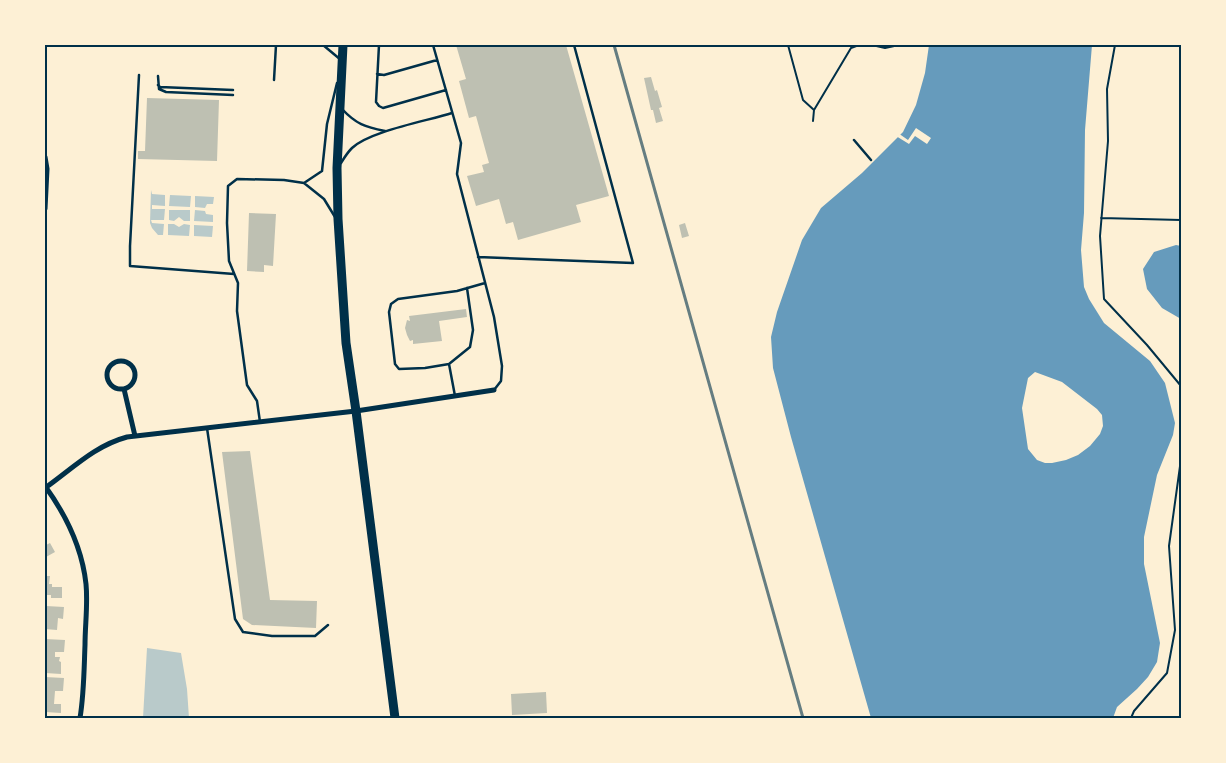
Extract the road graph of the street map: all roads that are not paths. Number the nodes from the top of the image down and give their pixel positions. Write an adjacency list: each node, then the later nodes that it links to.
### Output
1 (276, 45): 12 (lane)
2 (323, 45): 8 (lane)
3 (343, 45): 8 (main road)
4 (382, 45): 9 (lane)
5 (433, 45): 7 (lane)
6 (574, 45): 27 (lane)
7 (437, 60): 9 (lane); 15 (lane)
8 (342, 63): 17 (main road); 24 (lane)
9 (378, 74): 15 (lane)
10 (138, 75): 28 (lane)
11 (158, 76): 13 (lane)
12 (274, 80)
13 (158, 83): 14 (lane); 16 (lane)
14 (233, 90)
15 (446, 90): 18 (lane)
16 (233, 95)
17 (340, 106): 19 (lane); 23 (main road)
18 (452, 113): 19 (lane); 27 (lane)
19 (386, 131): 23 (lane)
20 (854, 140): 22 (lane)
21 (45, 157): 25 (street)
22 (871, 160)
23 (337, 168): 26 (main road)
24 (304, 183): 26 (lane); 28 (lane)
25 (45, 209)
26 (338, 224): 35 (main road)
27 (478, 256): 29 (lane)
28 (234, 274): 36 (lane)
29 (485, 283): 30 (lane); 33 (lane)
30 (467, 288): 31 (lane); 31 (lane)
31 (449, 364): 34 (lane)
32 (124, 389): 32 (street); 38 (street)
33 (494, 390): 34 (street)
34 (455, 396): 35 (street)
35 (356, 410): 36 (street); 42 (main road)
36 (260, 422): 37 (street)
37 (206, 428): 38 (street); 40 (lane)
38 (135, 436): 39 (street)
39 (45, 487): 41 (street)
40 (328, 625)
41 (80, 718)
42 (395, 718)

